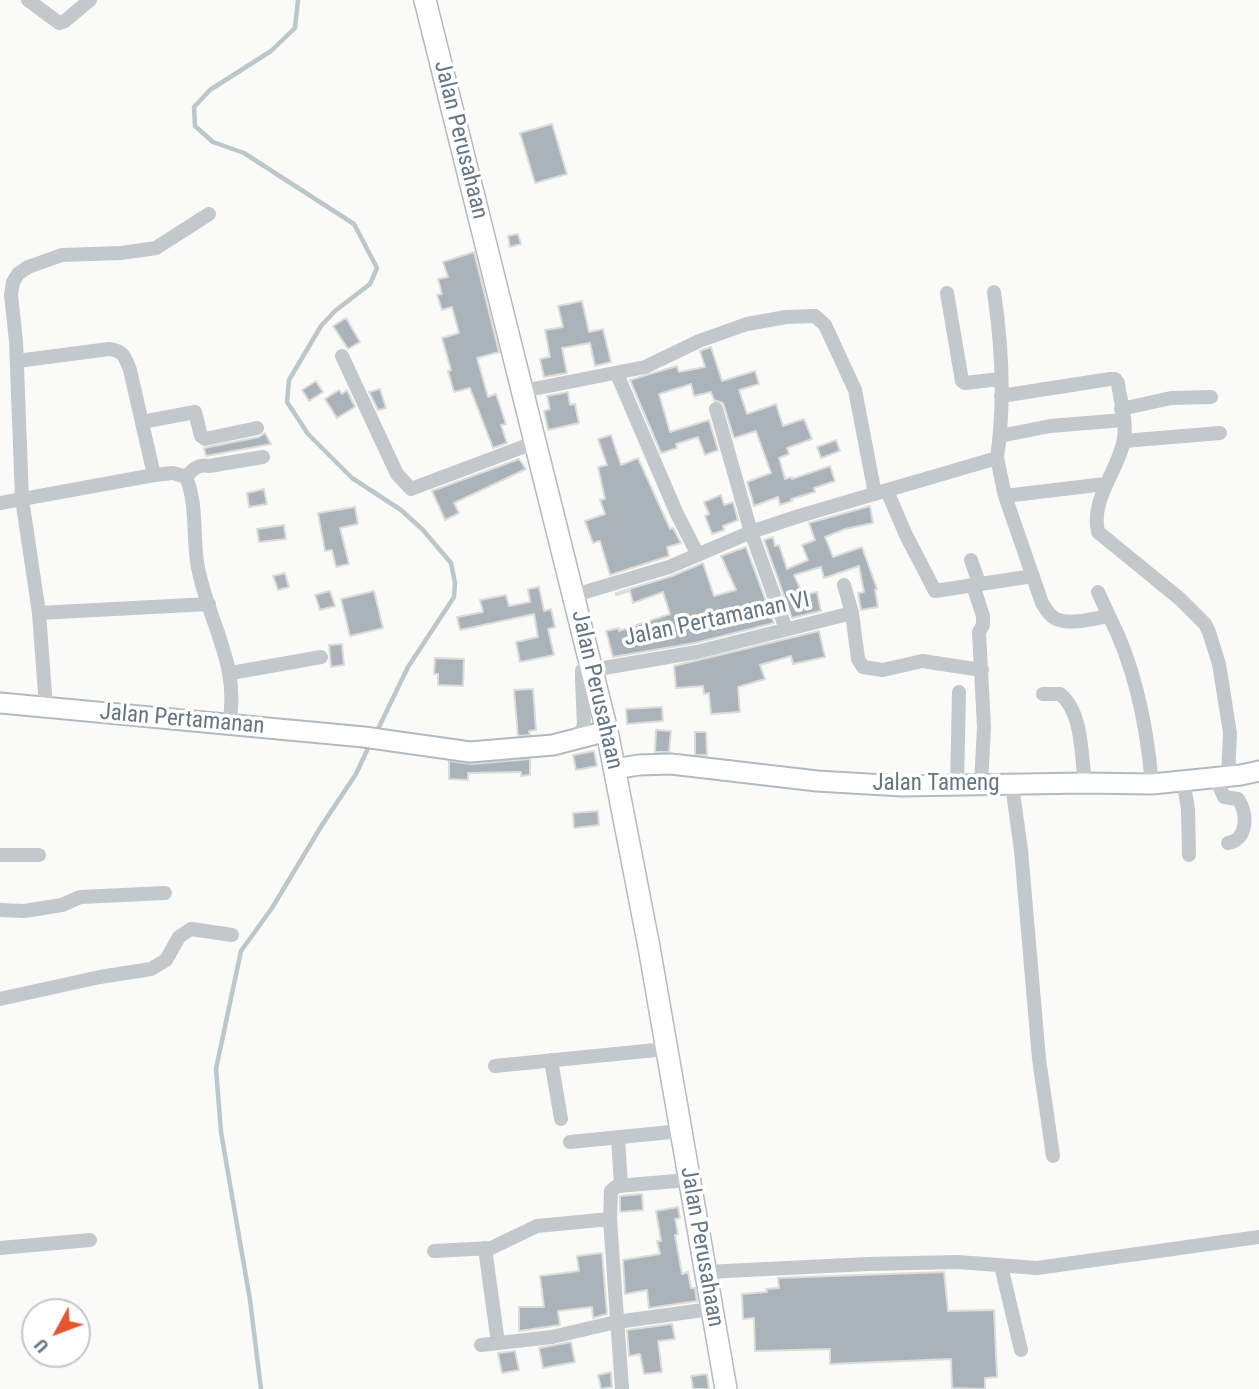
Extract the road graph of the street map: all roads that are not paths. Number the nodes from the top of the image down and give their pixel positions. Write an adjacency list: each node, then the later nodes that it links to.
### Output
1 (29, 0): 2 (street)
2 (90, 0)
3 (425, 0): 14 (main road, Jalan Perusahaan)
4 (209, 214): 5 (street)
5 (15, 277): 6 (street); 9 (street)
6 (0, 282)
7 (994, 292): 13 (street)
8 (947, 293): 13 (street)
9 (7, 328): 11 (street)
10 (342, 356): 24 (street)
11 (17, 361): 19 (street); 32 (street)
12 (617, 374): 14 (street); 30 (street); 35 (street)
13 (1000, 379): 15 (street)
14 (523, 391): 24 (main road, Jalan Perusahaan)
15 (1001, 396): 18 (street); 22 (street)
16 (1211, 397): 18 (street)
17 (716, 409): 34 (street)
18 (1122, 415): 22 (street); 23 (street)
19 (142, 422): 20 (street); 27 (street)
20 (257, 428)
21 (1220, 433): 23 (street)
22 (1000, 436): 26 (street)
23 (1124, 441): 29 (street)
24 (536, 442): 41 (main road, Jalan Perusahaan)
25 (263, 457): 28 (street)
26 (997, 458): 30 (street); 31 (street)
27 (154, 475): 28 (street); 32 (street)
28 (186, 477): 42 (street)
29 (1105, 484): 31 (street); 60 (street)
30 (881, 493): 34 (street); 39 (street)
31 (1005, 496): 37 (street)
32 (22, 499): 33 (street); 43 (street)
33 (0, 503)
34 (751, 532): 35 (street); 46 (street)
35 (698, 555): 41 (street)
36 (971, 560): 39 (street)
37 (1033, 576): 39 (street); 45 (street)
38 (844, 584): 44 (street)
39 (976, 584): 49 (street)
40 (1098, 592): 45 (street)
41 (575, 595): 48 (main road, Jalan Perusahaan)
42 (209, 604): 43 (street); 50 (street)
43 (39, 613): 54 (street)
44 (852, 613): 46 (street, Jalan Pertamanan VI); 49 (street)
45 (1110, 616): 63 (street)
46 (786, 629): 48 (street, Jalan Pertamanan VI)
47 (321, 657): 50 (street)
48 (591, 664): 56 (main road, Jalan Perusahaan); 57 (street)
49 (982, 670): 65 (street)
50 (231, 673): 55 (street)
51 (959, 692): 64 (street)
52 (1043, 694): 62 (street)
53 (0, 703): 54 (street, Jalan Pertamanan)
54 (46, 707): 55 (street, Jalan Pertamanan)
55 (229, 724): 57 (street, Jalan Pertamanan)
56 (607, 731): 57 (street, Jalan Pertamanan); 58 (main road, Jalan Perusahaan)
57 (576, 740)
58 (614, 769): 64 (street, Jalan Tameng); 75 (main road, Jalan Perusahaan)
59 (1259, 771): 60 (street, Jalan Tameng)
60 (1222, 777): 61 (street, Jalan Tameng); 67 (street)
61 (1183, 779): 63 (street, Jalan Tameng); 70 (street)
62 (1084, 783): 63 (street, Jalan Tameng); 66 (street, Jalan Tameng)
63 (1152, 784)
64 (957, 785): 65 (street, Jalan Tameng)
65 (981, 785): 66 (street, Jalan Tameng)
66 (1012, 785): 82 (street)
67 (1227, 843)
68 (0, 855): 69 (street)
69 (39, 855)
70 (1189, 855)
71 (165, 894): 72 (street)
72 (0, 910)
73 (232, 935): 74 (street)
74 (0, 999)
75 (666, 1049): 76 (street); 79 (main road, Jalan Perusahaan)
76 (551, 1060): 77 (street); 78 (street)
77 (495, 1066)
78 (561, 1119)
79 (681, 1131): 80 (street); 83 (main road, Jalan Perusahaan)
80 (618, 1137): 81 (street); 84 (street)
81 (570, 1142)
82 (1053, 1156)
83 (688, 1180): 84 (street); 92 (main road, Jalan Perusahaan)
84 (621, 1186): 85 (street)
85 (610, 1219): 89 (street); 94 (street)
86 (1259, 1237): 91 (street)
87 (90, 1240): 88 (street)
88 (0, 1248)
89 (485, 1248): 90 (street); 95 (street)
90 (434, 1251)
91 (1001, 1266): 92 (street); 97 (street)
92 (706, 1272): 93 (main road, Jalan Perusahaan)
93 (711, 1309): 94 (street); 99 (main road, Jalan Perusahaan)
94 (617, 1322): 95 (street); 98 (street)
95 (498, 1343): 96 (street)
96 (481, 1345)
97 (1021, 1350)
98 (622, 1389)
99 (726, 1389)

